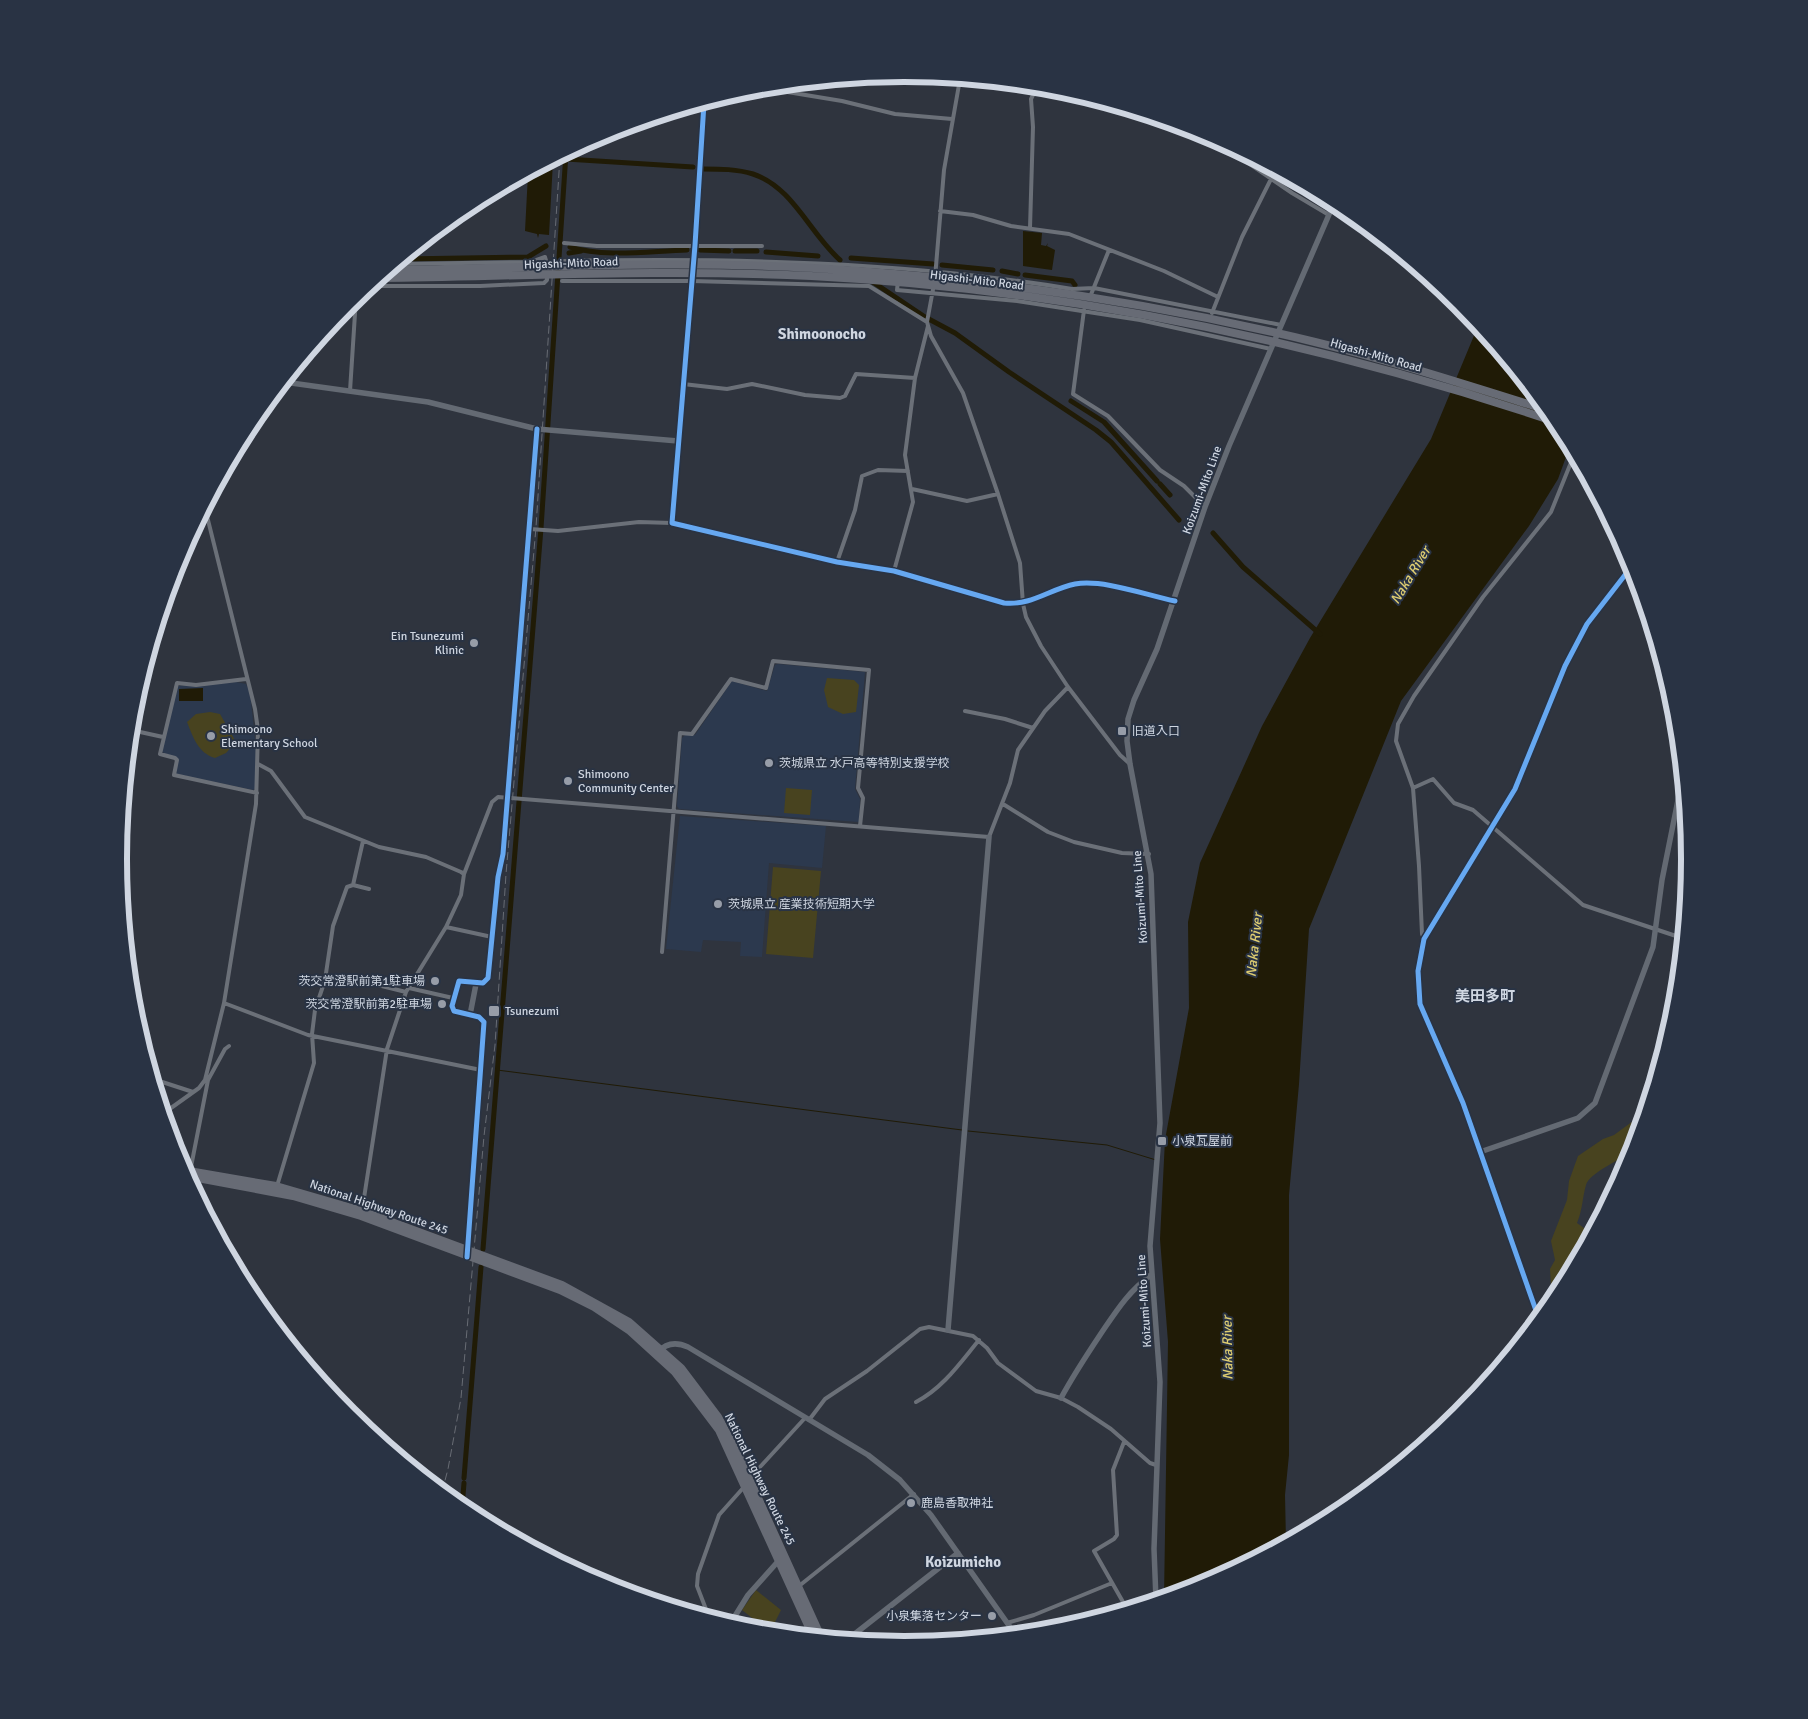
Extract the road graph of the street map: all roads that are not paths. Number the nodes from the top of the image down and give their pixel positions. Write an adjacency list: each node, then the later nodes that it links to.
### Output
1 (959, 84): 5 (street)
2 (786, 92): 5 (street)
3 (1034, 94): 11 (street)
4 (704, 109): 13 (street)
5 (952, 119): 9 (street)
6 (1253, 166): 7 (street)
7 (1271, 178): 10 (street); 30 (street)
8 (1331, 210): 10 (street, Koizumi-Mito Line)
9 (940, 211): 11 (street); 21 (street)
10 (1328, 215): 35 (street, Koizumi-Mito Line)
11 (1030, 228): 15 (street)
12 (564, 243): 13 (street)
13 (695, 245): 14 (street); 16 (street)
14 (762, 246)
15 (1109, 250): 28 (street); 30 (street)
16 (694, 259): 17 (street); 18 (street); 25 (street)
17 (563, 261)
18 (831, 263): 22 (street); 26 (street)
19 (406, 264): 27 (street)
20 (398, 270): 22 (highway, Higashi-Mito Road, bridge)
21 (936, 270): 22 (street); 28 (street); 29 (street)
22 (899, 272): 29 (street); 42 (highway, Higashi-Mito Road, bridge)
23 (389, 278): 43 (highway, Higashi-Mito Road, bridge)
24 (562, 281): 25 (street)
25 (692, 281): 26 (street); 40 (street)
26 (831, 284): 34 (street)
27 (380, 286)
28 (1094, 288): 32 (street); 33 (street)
29 (933, 293): 32 (street); 34 (street)
30 (1218, 297): 33 (street)
31 (355, 310): 41 (street)
32 (1083, 312): 36 (street); 50 (street)
33 (1212, 313): 35 (street); 36 (street)
34 (928, 321): 38 (street); 49 (street)
35 (1281, 325): 37 (street, Koizumi-Mito Line)
36 (1201, 332): 37 (street)
37 (1271, 349): 50 (street, Koizumi-Mito Line)
38 (915, 378): 40 (street); 47 (street)
39 (290, 383): 41 (street)
40 (683, 384): 45 (street)
41 (350, 392): 44 (street)
42 (1534, 406)
43 (1543, 418)
44 (537, 428): 45 (street); 53 (street)
45 (678, 441): 52 (street)
46 (1571, 462): 67 (street)
47 (908, 471): 48 (street); 54 (street)
48 (912, 489): 49 (street); 55 (street)
49 (998, 494): 58 (street)
50 (1205, 507): 57 (street, Koizumi-Mito Line)
51 (208, 515): 59 (street)
52 (672, 523): 53 (street); 54 (street)
53 (530, 529): 69 (street)
54 (837, 562): 55 (street)
55 (894, 571): 58 (street)
56 (1626, 573): 74 (street)
57 (1175, 601): 58 (street); 66 (street, Koizumi-Mito Line)
58 (1023, 604): 60 (street)
59 (246, 679): 64 (street); 65 (street)
60 (1068, 687): 62 (street); 66 (street)
61 (965, 711): 62 (street)
62 (1033, 728): 71 (street)
63 (138, 732): 64 (street)
64 (163, 737): 68 (street)
65 (258, 764): 68 (street); 76 (street)
66 (1130, 764): 77 (street, Koizumi-Mito Line)
67 (1413, 788): 74 (street); 85 (street)
68 (257, 793): 91 (street)
69 (508, 797): 72 (street); 78 (street); 84 (street)
70 (1678, 800): 82 (street)
71 (1003, 804): 75 (street); 77 (street)
72 (674, 812): 73 (street); 73 (street); 86 (street)
73 (860, 826): 75 (street)
74 (1492, 827): 82 (street); 85 (street)
75 (989, 837): 110 (street)
76 (363, 841): 78 (street); 79 (street)
77 (1149, 854): 108 (street, Koizumi-Mito Line)
78 (464, 874): 81 (street)
79 (353, 884): 80 (street); 87 (street)
80 (369, 889)
81 (446, 927): 84 (street); 89 (street)
82 (1657, 930): 83 (street); 102 (street)
83 (1676, 936)
84 (492, 937): 88 (street)
85 (1424, 939): 99 (street)
86 (662, 952)
87 (325, 980): 89 (street); 93 (street)
88 (476, 984): 90 (street); 92 (street)
89 (408, 990): 90 (street); 95 (street)
90 (453, 998): 92 (street)
91 (224, 1003): 93 (street); 97 (street)
92 (470, 1015): 96 (street)
93 (312, 1033): 95 (street); 105 (street)
94 (229, 1046): 97 (street)
95 (387, 1049): 96 (street); 106 (street)
96 (481, 1070): 107 (street)
97 (207, 1080): 100 (street); 103 (street)
98 (159, 1081): 100 (street)
99 (1454, 1085): 102 (street)
100 (193, 1092): 101 (street)
101 (168, 1110)
102 (1480, 1152): 109 (street)
103 (188, 1162)
104 (194, 1174): 105 (highway, National Highway Route 245)
105 (276, 1189): 106 (highway, National Highway Route 245)
106 (361, 1213): 107 (highway, National Highway Route 245)
107 (467, 1253): 112 (highway, National Highway Route 245)
108 (1152, 1274): 113 (street); 117 (street, Koizumi-Mito Line)
109 (1536, 1311)
110 (948, 1330): 111 (street); 115 (street)
111 (979, 1340): 113 (street); 114 (street)
112 (659, 1351): 115 (street); 118 (highway, National Highway Route 245)
113 (1061, 1398): 116 (street)
114 (916, 1402)
115 (807, 1419): 118 (street); 119 (street)
116 (1124, 1442): 117 (street); 122 (street)
117 (1156, 1466): 124 (street, Koizumi-Mito Line)
118 (747, 1482): 121 (highway, National Highway Route 245); 126 (street)
119 (914, 1494): 120 (street); 123 (street)
120 (958, 1553): 128 (street); 132 (street)
121 (782, 1558): 123 (highway, National Highway Route 245); 127 (street); 130 (highway, National Highway Route 245)
122 (1112, 1583): 125 (street); 128 (street)
123 (799, 1587): 131 (highway, National Highway Route 245)
124 (1156, 1594)
125 (1123, 1604)
126 (707, 1611)
127 (734, 1618)
128 (1007, 1623): 129 (street)
129 (1011, 1629)
130 (811, 1631)
131 (819, 1632)
132 (853, 1635)

